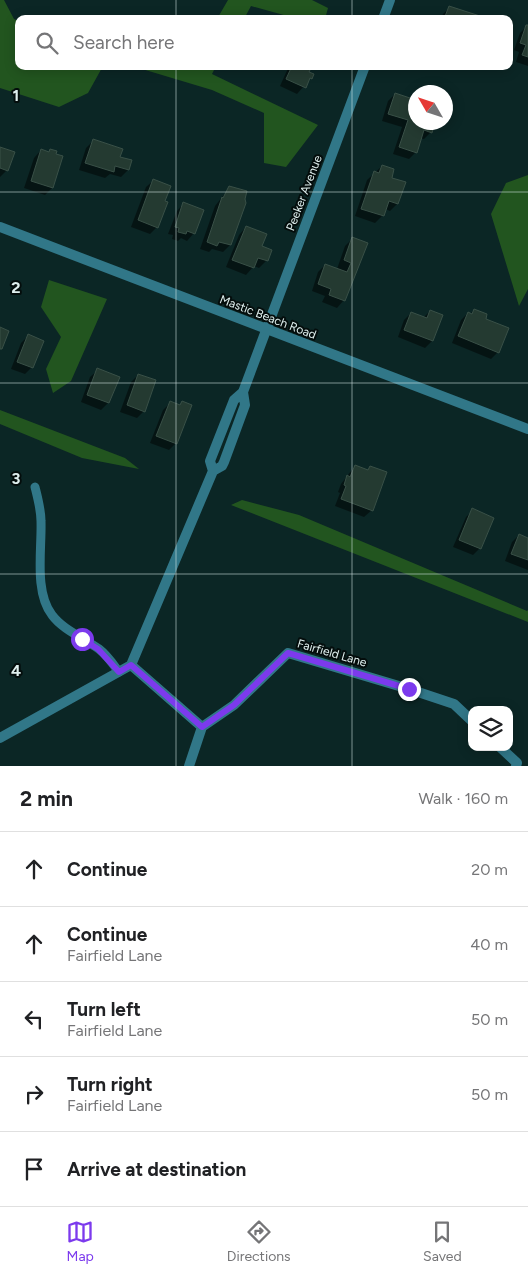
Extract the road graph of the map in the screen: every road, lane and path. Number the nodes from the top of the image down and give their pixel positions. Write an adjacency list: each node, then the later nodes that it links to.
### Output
1 (390, 0): 2 (street)
2 (384, 15)
3 (363, 70): 5 (street, Peeker Avenue)
4 (0, 228): 5 (street, Mastic Beach Road)
5 (266, 329): 6 (street, Mastic Beach Road); 8 (street)
6 (528, 429)
7 (35, 487): 9 (lane)
8 (131, 665): 9 (street); 11 (street)
9 (119, 672): 12 (street)
10 (468, 717): 11 (street, Fairfield Lane)
11 (202, 727): 14 (street)
12 (0, 738)
13 (504, 751): 15 (street)
14 (189, 766)
15 (516, 766)

